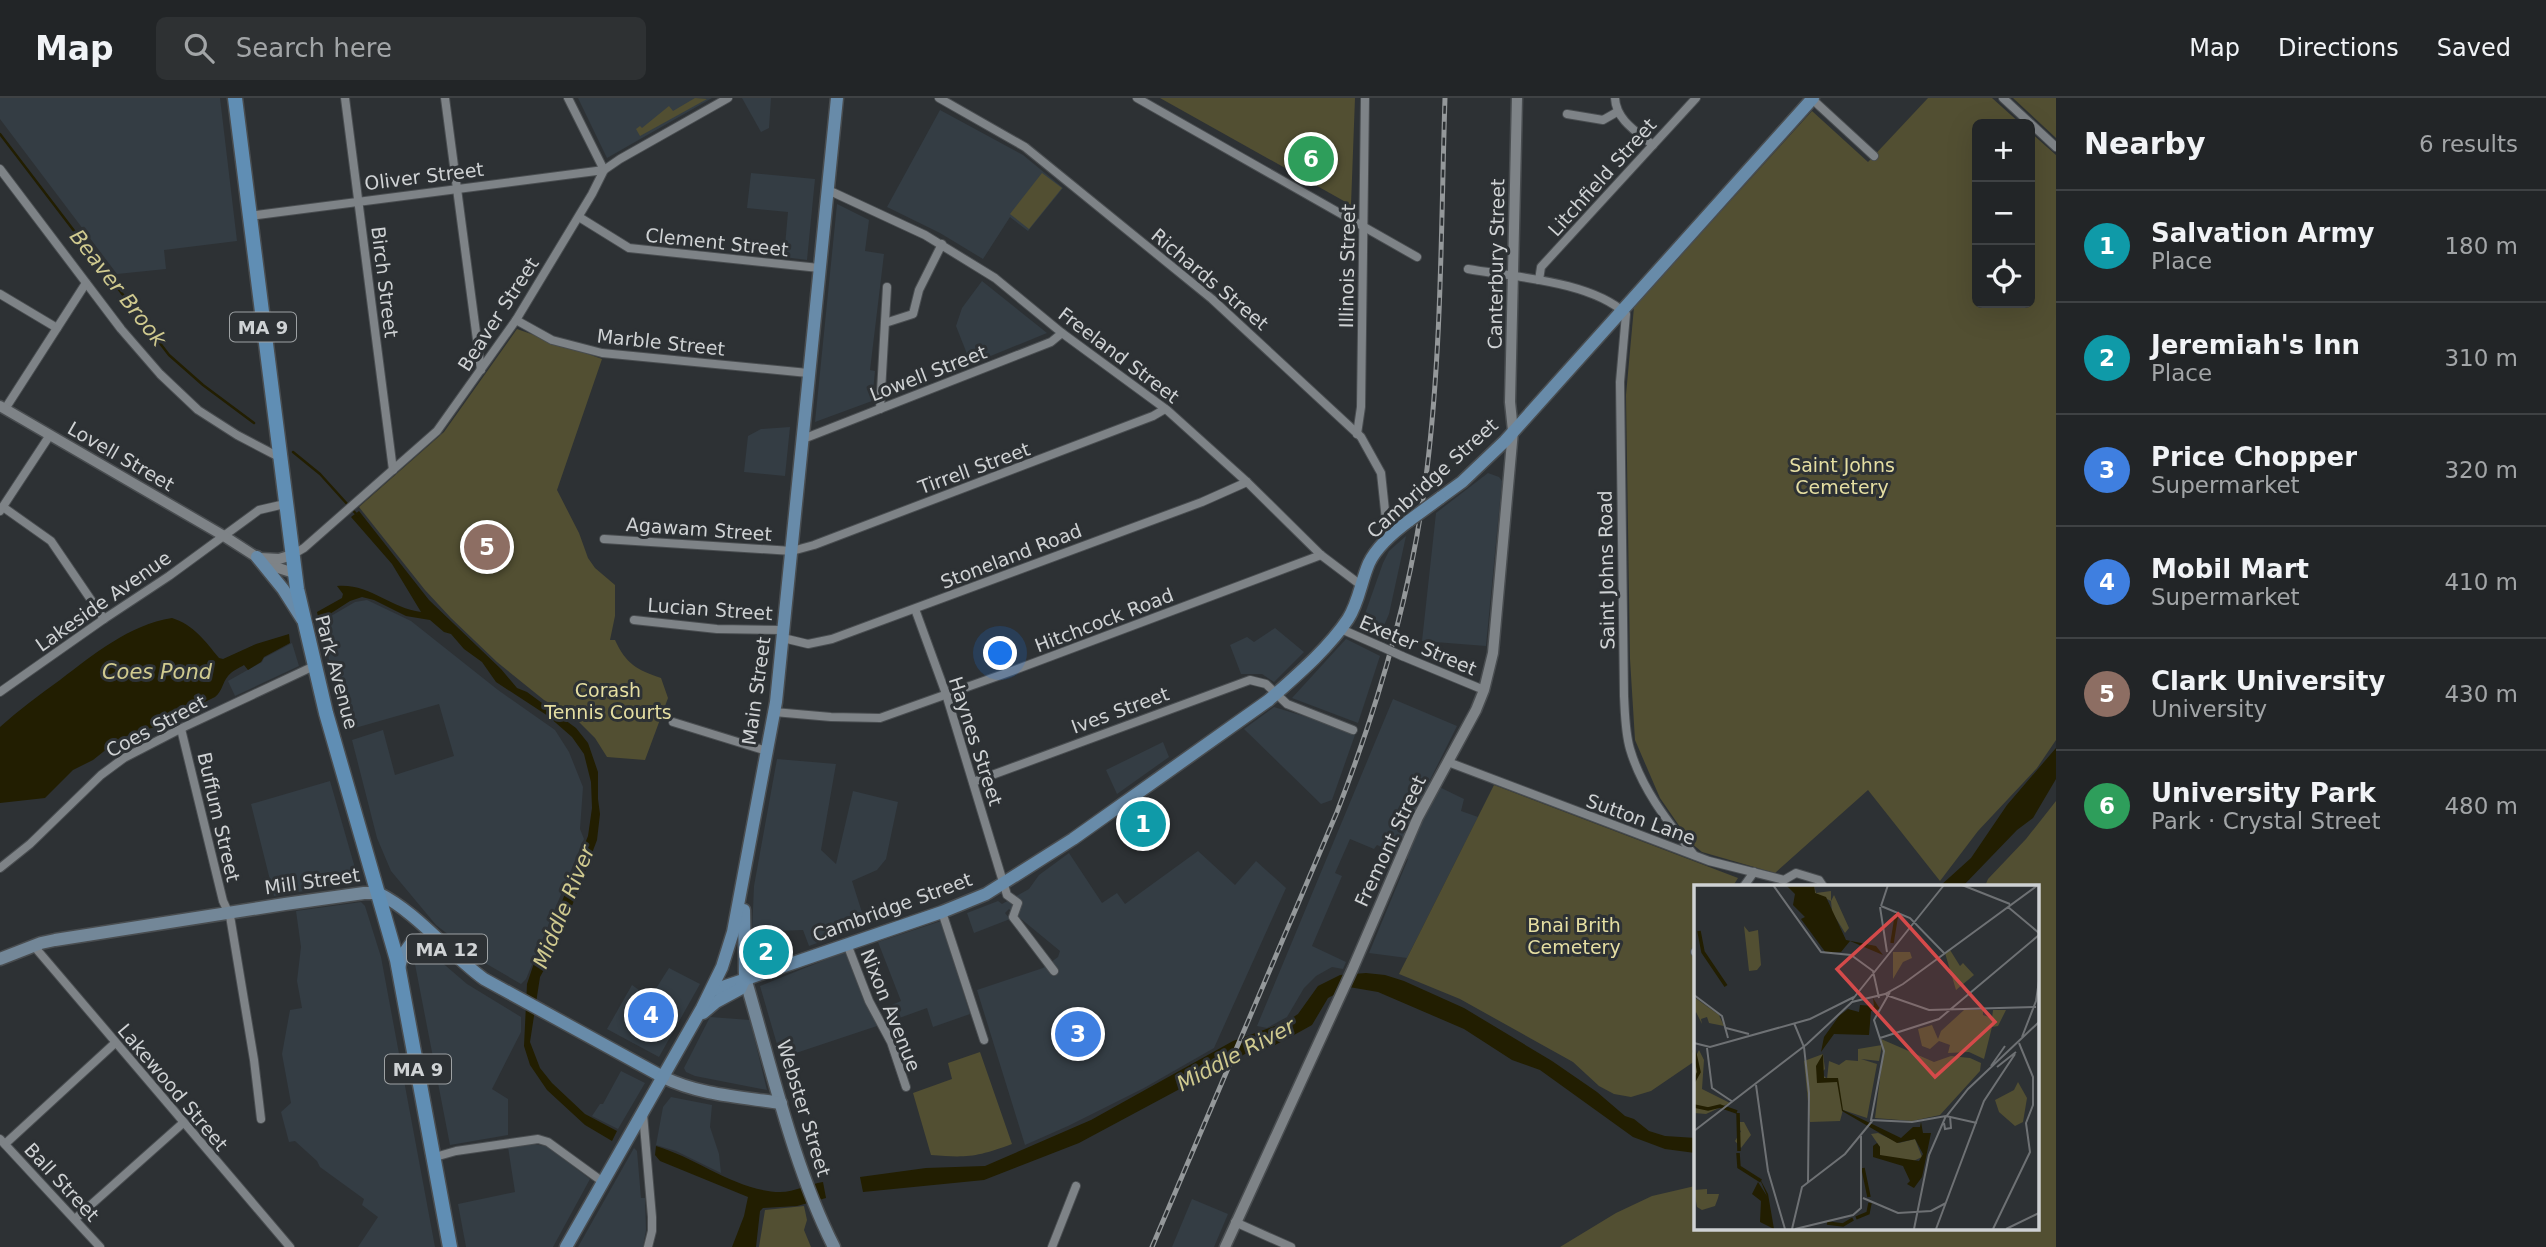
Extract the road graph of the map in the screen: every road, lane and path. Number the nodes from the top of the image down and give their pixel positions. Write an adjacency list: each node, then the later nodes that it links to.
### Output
1 (235, 98): 25 (highway, Park Avenue / MA 9)
2 (345, 98): 24 (street, Birch Street)
3 (445, 98): 22 (street)
4 (568, 98): 21 (street)
5 (728, 98): 21 (street, Beaver Street)
6 (837, 98): 23 (main road, Main Street)
7 (939, 98): 48 (street, Richards Street)
8 (1137, 98): 27 (street)
9 (1365, 98): 27 (street, Illinois Street)
10 (1517, 98): 32 (street, Canterbury Street)
11 (1615, 98): 15 (street)
12 (1696, 98): 17 (street, Litchfield Street)
13 (2003, 98): 18 (street)
14 (1812, 99): 19 (street); 37 (main road, Cambridge Street)
15 (1617, 112): 16 (street); 17 (street)
16 (1567, 114)
17 (1653, 145): 33 (street, Litchfield Street)
18 (2056, 146)
19 (1874, 156)
20 (0, 169): 34 (street)
21 (604, 170): 22 (street, Oliver Street); 26 (street, Beaver Street)
22 (457, 188): 24 (street, Oliver Street); 42 (street)
23 (828, 190): 28 (street, Freeland Street); 30 (main road, Main Street)
24 (358, 201): 25 (street, Oliver Street); 52 (street, Birch Street)
25 (249, 216): 51 (highway, Park Avenue / MA 9)
26 (579, 217): 30 (street, Clement Street); 38 (street, Beaver Street)
27 (1364, 225): 29 (street); 48 (street, Illinois Street)
28 (942, 244): 39 (street); 41 (street, Freeland Street)
29 (1417, 257)
30 (820, 268): 43 (main road, Main Street)
31 (1468, 269): 32 (street)
32 (1514, 276): 33 (street); 47 (street, Canterbury Street)
33 (1539, 280): 37 (street)
34 (86, 283): 40 (street); 51 (street)
35 (887, 287): 39 (street)
36 (0, 294): 40 (street)
37 (1621, 310): 47 (main road, Cambridge Street); 83 (street, Saint Johns Road)
38 (516, 320): 42 (street, Beaver Street); 43 (street, Marble Street)
39 (885, 323): 45 (street)
40 (57, 328): 44 (street)
41 (1062, 333): 45 (street, Lowell Street); 46 (street, Freeland Street)
42 (481, 370): 52 (street, Beaver Street)
43 (808, 373): 50 (main road, Main Street)
44 (3, 407): 49 (street, Lovell Street)
45 (880, 409): 50 (street, Lowell Street)
46 (1165, 409): 53 (street, Freeland Street); 59 (street, Tirrell Street)
47 (1513, 430): 58 (main road, Cambridge Street, bridge); 72 (street, Fremont Street)
48 (1357, 434): 58 (street, Richards Street)
49 (50, 435): 55 (street); 56 (street, Lovell Street)
50 (803, 439): 59 (main road, Main Street)
51 (279, 457): 54 (highway, Park Avenue / MA 9)
52 (393, 470): 60 (street, Beaver Street)
53 (1247, 482): 61 (street, Freeland Street); 65 (street, Stoneland Road)
54 (285, 504): 56 (street, Lakeside Avenue); 60 (highway, Park Avenue / MA 9)
55 (2, 509): 66 (street)
56 (225, 536): 62 (street, Lovell Street); 66 (street, Lakeside Avenue)
57 (604, 539): 59 (street, Agawam Street)
58 (1388, 539): 64 (main road, Cambridge Street)
59 (792, 551): 70 (main road, Main Street)
60 (292, 555): 62 (street); 63 (highway, Park Avenue / MA 9)
61 (1321, 555): 64 (street, Freeland Street); 75 (street, Hitchcock Road)
62 (257, 557): 63 (street, Lovell Street); 67 (main road)
63 (294, 573): 67 (highway, Park Avenue / MA 9)
64 (1362, 586): 69 (main road, Cambridge Street)
65 (915, 609): 70 (street, Stoneland Road); 75 (street, Haynes Street)
66 (104, 619): 73 (street, Lakeside Avenue)
67 (303, 620): 71 (highway, Park Avenue / MA 9)
68 (634, 620): 70 (street, Lucian Street)
69 (1341, 629): 72 (street, Exeter Street, bridge); 74 (main road, Cambridge Street)
70 (783, 634): 76 (main road, Main Street)
71 (314, 666): 78 (street, Coes Street); 92 (highway, Park Avenue / MA 9)
72 (1484, 690): 81 (street, Fremont Street)
73 (0, 692)
74 (1277, 693): 79 (street, Ives Street); 82 (street, Ives Street); 89 (main road, Cambridge Street)
75 (946, 694): 76 (street, Hitchcock Road); 82 (street, Haynes Street)
76 (774, 712): 80 (main road, Main Street)
77 (673, 722): 80 (street)
78 (181, 729): 86 (street, Coes Street); 93 (street, Buffum Street)
79 (1353, 730)
80 (767, 751): 88 (main road, Main Street)
81 (1448, 762): 84 (street, Sutton Lane); 118 (street, Fremont Street)
82 (973, 782): 89 (street, Haynes Street)
83 (1667, 822): 84 (street); 85 (street, Saint Johns Road)
84 (1659, 842): 85 (street, Sutton Lane)
85 (1694, 855): 87 (street, Sutton Lane)
86 (0, 868)
87 (1754, 872): 90 (street); 91 (street, Sutton Lane)
88 (743, 884): 97 (main road, Main Street); 102 (main road, Webster Street)
89 (1004, 884): 94 (main road, Cambridge Street); 101 (street, Haynes Street)
90 (1745, 885)
91 (1822, 885)
92 (378, 893): 93 (main road, Mill Street); 98 (main road, Mill Street / MA 12); 100 (highway, Park Avenue / MA 9)
93 (228, 912): 96 (main road, Mill Street); 111 (street, Buffum Street)
94 (942, 912): 95 (main road, Cambridge Street); 105 (street)
95 (847, 944): 102 (main road, Cambridge Street); 108 (street, Nixon Avenue)
96 (33, 946): 99 (main road, Mill Street); 106 (street, Lakewood Street)
97 (728, 949): 102 (main road, Webster Street); 103 (main road, Main Street)
98 (448, 950): 100 (main road); 107 (main road, Mill Street / MA 12)
99 (0, 959)
100 (399, 969): 114 (highway, Park Avenue / MA 9)
101 (1054, 971)
102 (745, 978): 103 (main road, Cambridge Street); 104 (main road, Cambridge Street); 109 (main road, Webster Street)
103 (711, 991): 104 (main road, Main Street)
104 (695, 1021): 107 (main road, Main Street)
105 (984, 1040)
106 (115, 1043): 112 (street, Lakewood Street); 113 (street)
107 (663, 1077): 109 (main road, MA 12); 110 (main road, Main Street)
108 (906, 1087)
109 (781, 1103): 124 (main road, Webster Street)
110 (643, 1112): 115 (main road, Main Street); 123 (street)
111 (261, 1119)
112 (183, 1123): 117 (street); 120 (street, Lakewood Street)
113 (2, 1142): 117 (street, Ball Street)
114 (435, 1157): 115 (street); 121 (highway, Park Avenue / MA 9)
115 (603, 1182): 122 (main road, Main Street)
116 (1076, 1186): 125 (street)
117 (75, 1219): 119 (street, Ball Street)
118 (1235, 1222): 126 (street, Fremont Street); 127 (street)
119 (100, 1247)
120 (290, 1247)
121 (450, 1247)
122 (566, 1247)
123 (648, 1247)
124 (834, 1247)
125 (1052, 1247)
126 (1224, 1247)
127 (1291, 1247)

